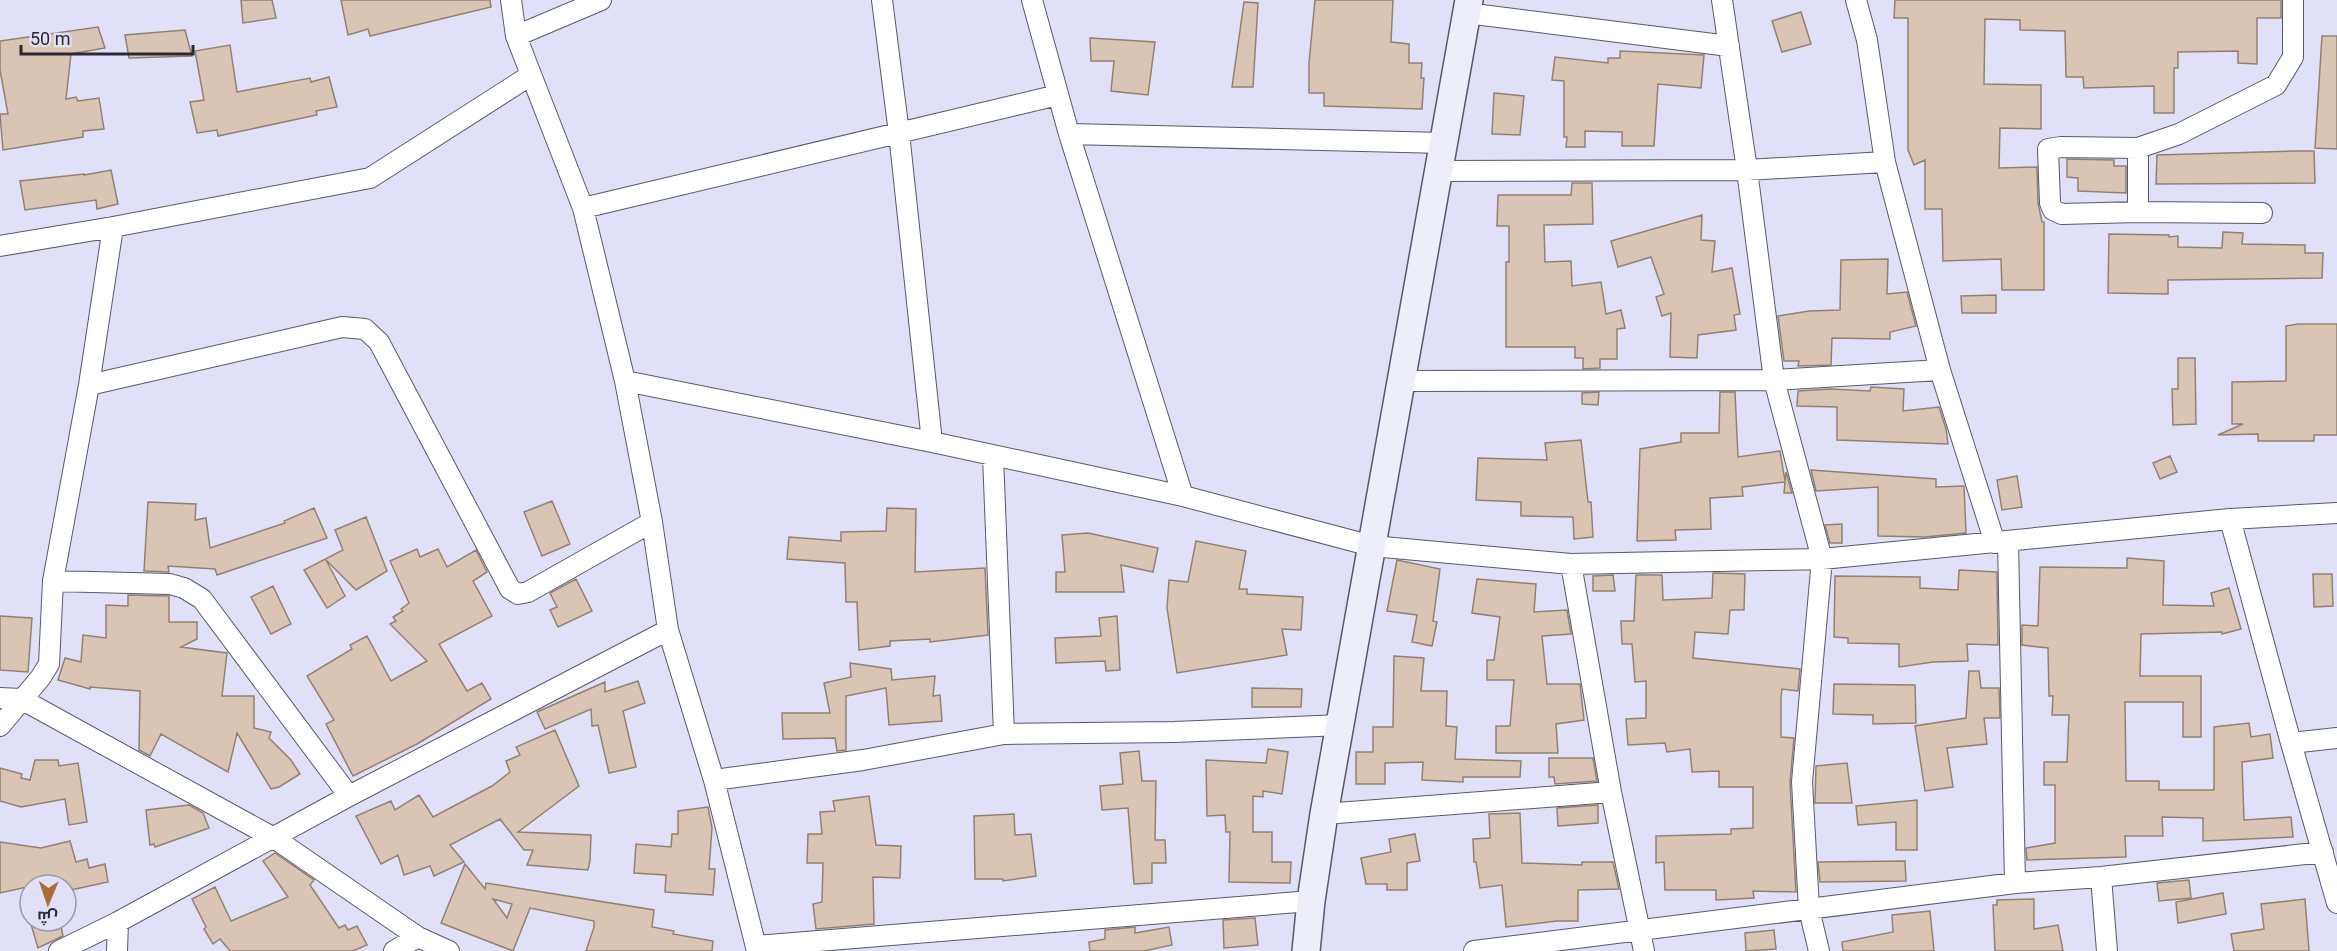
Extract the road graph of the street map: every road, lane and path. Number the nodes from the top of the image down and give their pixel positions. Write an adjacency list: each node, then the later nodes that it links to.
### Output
1 (511, 0): 9 (street)
2 (601, 0): 9 (street)
3 (882, 0): 13 (street)
4 (1032, 0): 12 (street)
5 (1722, 0): 10 (street)
6 (1856, 0): 17 (street)
7 (2292, 0): 16 (street)
8 (1467, 6): 10 (street); 15 (street)
9 (516, 36): 11 (street)
10 (1729, 46): 18 (street)
11 (531, 75): 20 (street); 23 (street)
12 (1058, 95): 13 (street); 14 (street)
13 (900, 133): 20 (street); 30 (street)
14 (1069, 134): 15 (street); 32 (street)
15 (1444, 143): 19 (street)
16 (2138, 148): 21 (street); 21 (street)
17 (1885, 162): 18 (street); 25 (street)
18 (1747, 170): 19 (street); 26 (street)
19 (1439, 171): 28 (street)
20 (583, 208): 27 (street)
21 (2138, 212): 22 (street)
22 (2262, 213)
23 (113, 227): 24 (street); 29 (street)
24 (0, 246)
25 (1940, 370): 26 (street); 36 (street)
26 (1774, 380): 28 (street); 38 (street)
27 (625, 381): 30 (street); 35 (street)
28 (1400, 381): 37 (street)
29 (88, 385): 35 (street); 40 (street)
30 (932, 442): 31 (street)
31 (993, 456): 32 (street); 46 (street)
32 (1183, 496): 37 (street)
33 (2337, 513): 34 (street)
34 (2230, 519): 36 (street); 48 (street)
35 (652, 522): 41 (street)
36 (2001, 542): 38 (street); 56 (street)
37 (1372, 546): 39 (street); 44 (street)
38 (1822, 559): 39 (street); 59 (street)
39 (1572, 564): 50 (street)
40 (53, 581): 43 (street); 51 (street)
41 (668, 630): 49 (street); 51 (street)
42 (0, 698): 43 (street)
43 (21, 699): 45 (street); 53 (street)
44 (1341, 725): 46 (street); 52 (street)
45 (0, 726)
46 (1004, 734): 49 (street)
47 (2337, 738): 48 (street)
48 (2291, 743): 54 (street)
49 (714, 780): 63 (street)
50 (1611, 792): 52 (street); 61 (street)
51 (349, 796): 53 (street)
52 (1324, 814): 57 (street)
53 (274, 838): 60 (street); 62 (street)
54 (2323, 852): 55 (street); 58 (street)
55 (2101, 877): 56 (street); 71 (street)
56 (2015, 883): 59 (street)
57 (1311, 902): 63 (street); 67 (street)
58 (2337, 903)
59 (1809, 909): 61 (street); 70 (street)
60 (118, 922): 64 (street); 65 (street)
61 (1641, 931): 68 (street); 69 (street)
62 (434, 946): 66 (street)
63 (757, 948)
64 (59, 951)
65 (117, 951)
66 (394, 951)
67 (1306, 951)
68 (1474, 951)
69 (1644, 951)
70 (1819, 951)
71 (2107, 951)

